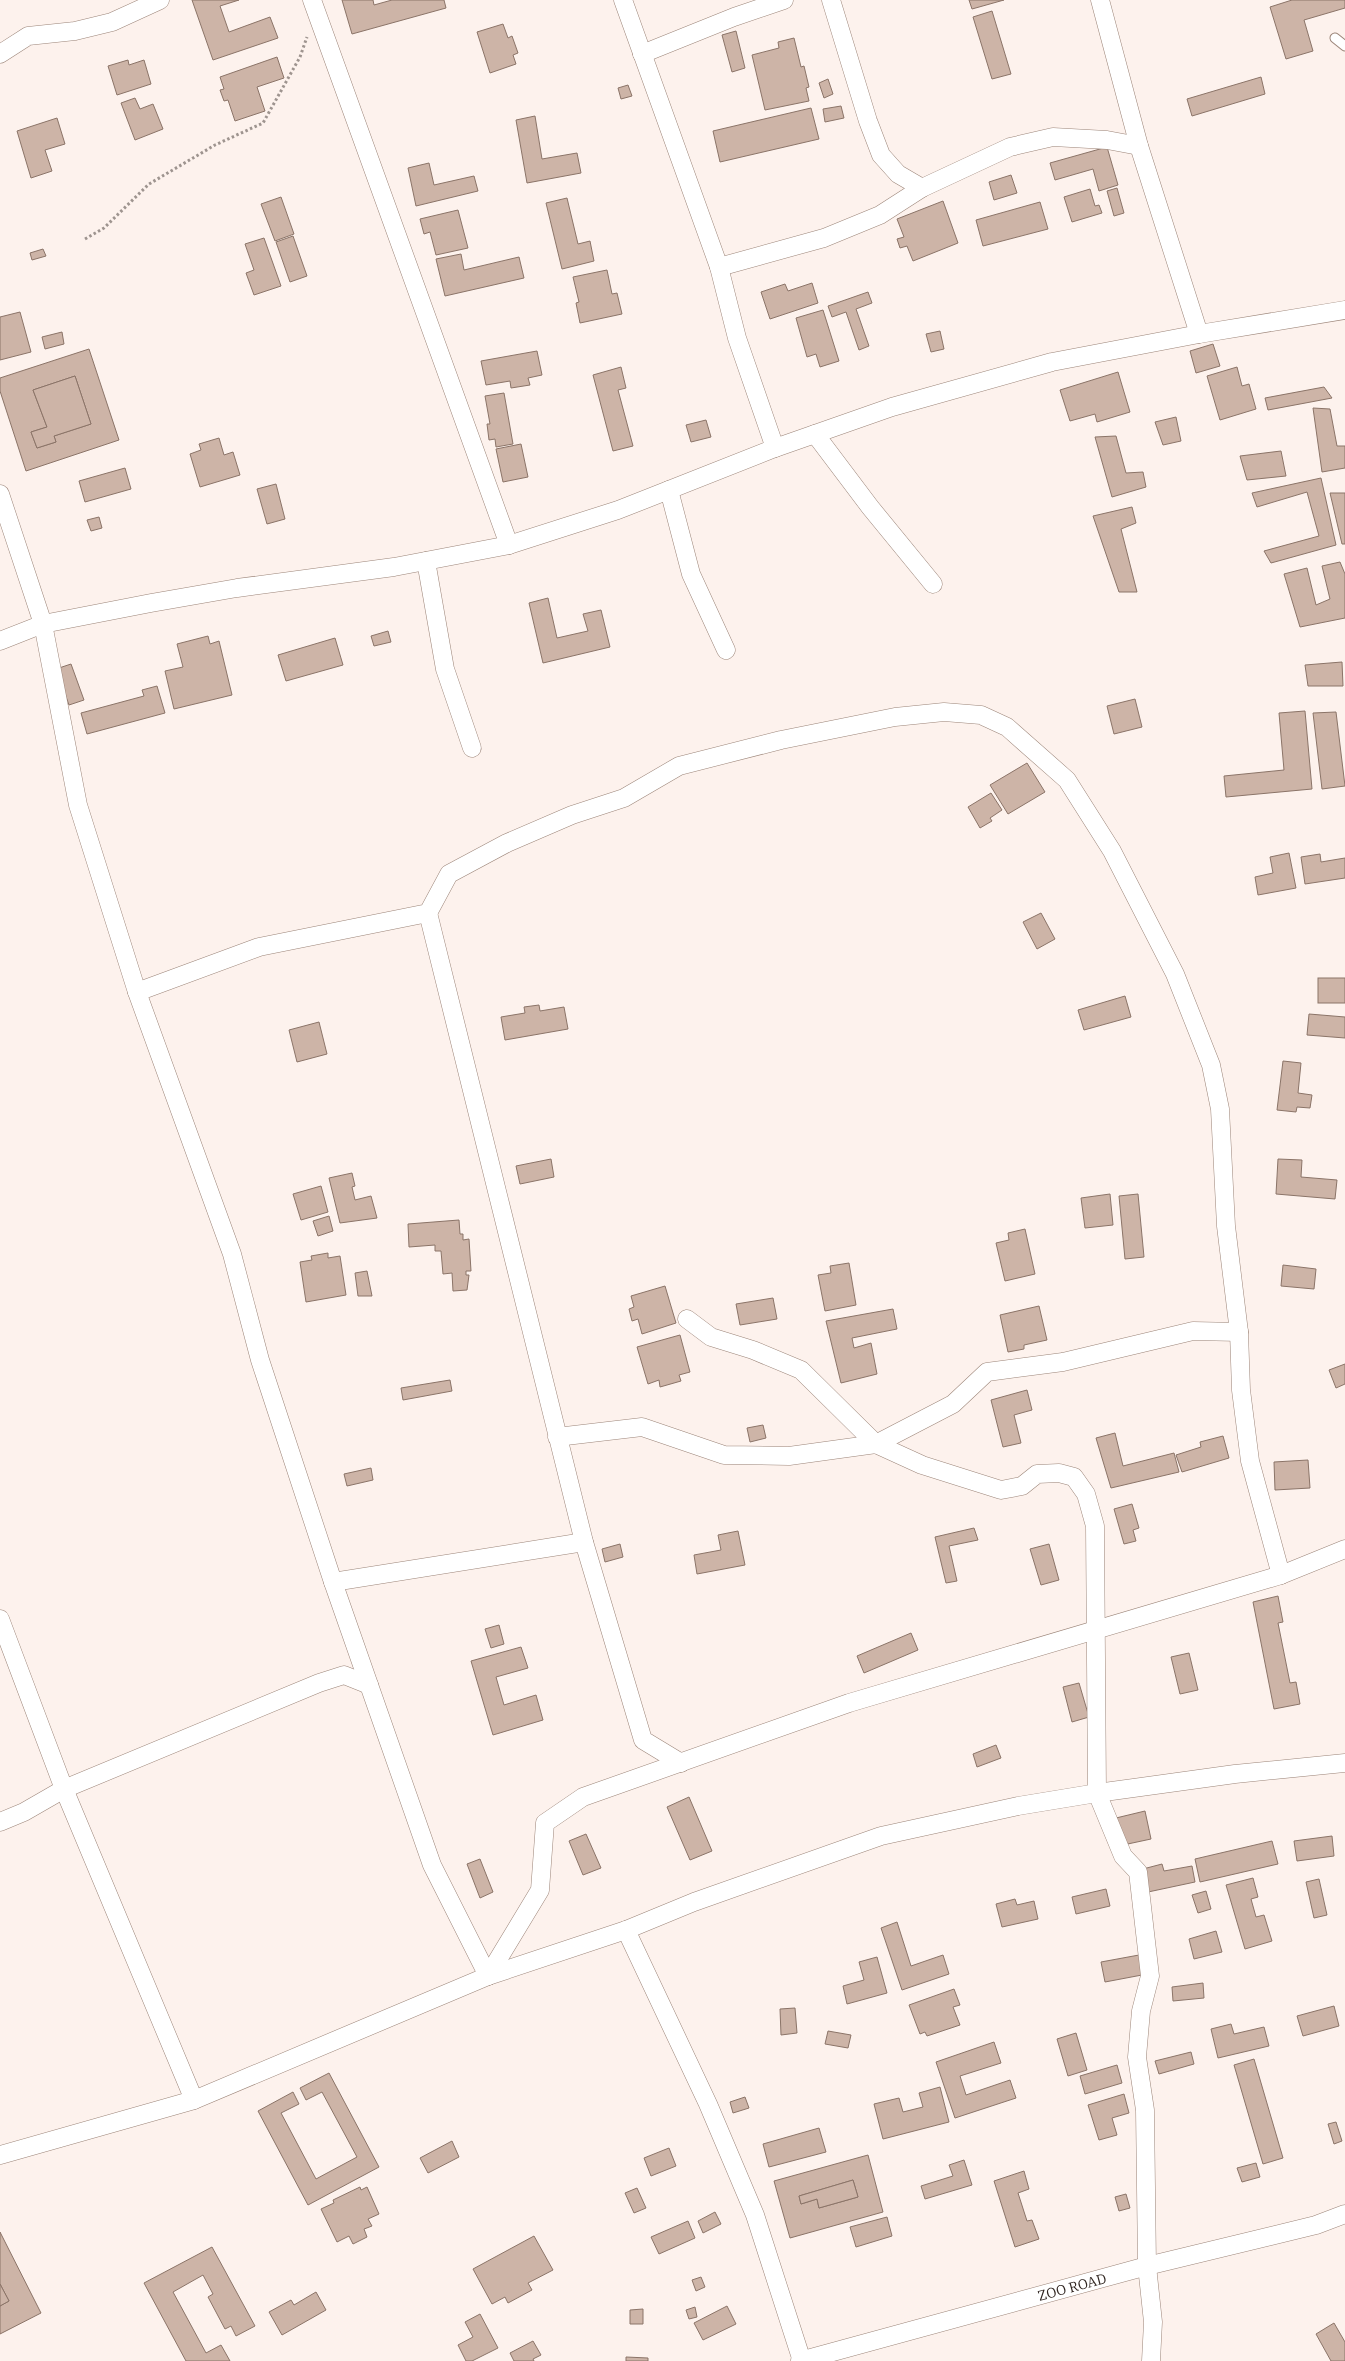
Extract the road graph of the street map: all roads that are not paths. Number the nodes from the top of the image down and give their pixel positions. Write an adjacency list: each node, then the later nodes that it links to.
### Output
1 (160, 0): 9 (street)
2 (623, 0): 10 (street)
3 (784, 0): 10 (street)
4 (831, 0): 12 (street)
5 (1100, 0): 11 (street)
6 (314, 5): 20 (street)
7 (1335, 38): 8 (lane)
8 (1345, 46)
9 (0, 54)
10 (642, 54): 13 (street)
11 (1138, 146): 12 (street); 15 (street)
12 (922, 188): 13 (street)
13 (719, 267): 17 (street)
14 (1345, 310): 15 (street)
15 (1199, 334): 16 (street)
16 (815, 434): 17 (street); 22 (street)
17 (775, 448): 18 (street)
18 (669, 490): 20 (street); 25 (street)
19 (0, 494): 23 (street)
20 (509, 545): 21 (street)
21 (426, 560): 23 (street); 26 (street)
22 (933, 584)
23 (43, 624): 24 (street); 28 (street)
24 (0, 641)
25 (726, 650)
26 (472, 748)
27 (428, 913): 28 (street); 30 (street); 31 (street)
28 (137, 992): 36 (street)
29 (687, 1319): 32 (street)
30 (1239, 1332): 32 (street); 35 (street)
31 (558, 1437): 32 (street); 33 (street)
32 (876, 1444): 38 (street)
33 (584, 1542): 36 (street); 40 (street)
34 (1345, 1549): 35 (street)
35 (1281, 1575): 38 (street)
36 (334, 1582): 39 (street)
37 (0, 1619): 42 (street)
38 (1095, 1629): 40 (street); 43 (street)
39 (369, 1685): 42 (street); 46 (street)
40 (681, 1763): 46 (street)
41 (1345, 1763): 43 (street)
42 (64, 1789): 44 (street); 47 (street)
43 (1097, 1793): 45 (street); 50 (street)
44 (0, 1822)
45 (626, 1930): 46 (street); 51 (street)
46 (488, 1976): 47 (street)
47 (194, 2100): 48 (street)
48 (0, 2155)
49 (1345, 2214): 50 (street, ZOO ROAD)
50 (1147, 2266): 51 (street, ZOO ROAD); 52 (street)
51 (801, 2361)
52 (1151, 2361)

